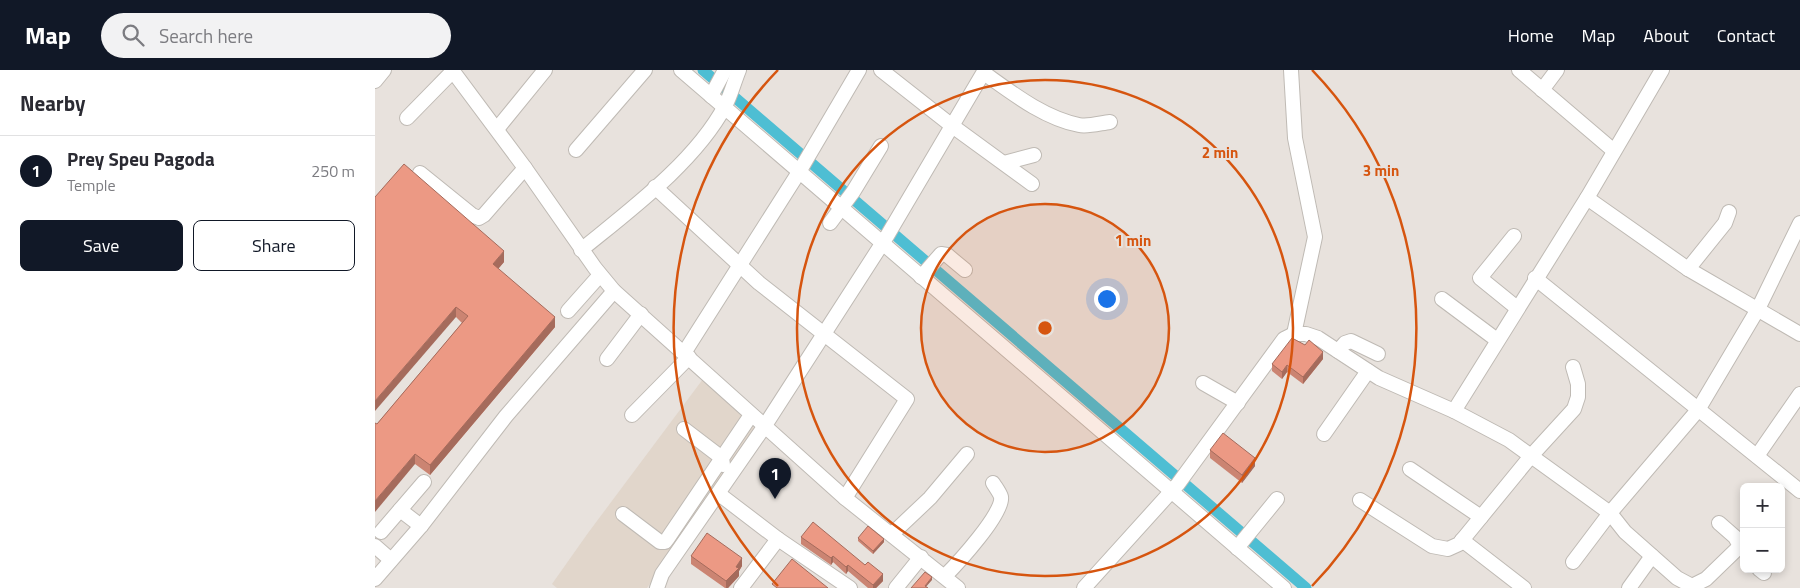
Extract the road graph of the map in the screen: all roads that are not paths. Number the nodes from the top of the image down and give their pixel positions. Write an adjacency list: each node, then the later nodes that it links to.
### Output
1 (385, 70): 14 (street)
2 (452, 70): 18 (street); 21 (street)
3 (545, 70): 21 (street)
4 (645, 70): 23 (street)
5 (681, 70): 15 (street)
6 (739, 70): 17 (street)
7 (859, 70): 27 (street)
8 (881, 70): 20 (street)
9 (1291, 70): 53 (street)
10 (1519, 70): 16 (street)
11 (1557, 70): 16 (street)
12 (1662, 70): 24 (street)
13 (985, 71): 19 (street); 20 (street)
14 (375, 81)
15 (718, 84): 17 (street)
16 (1542, 90): 24 (street)
17 (728, 99): 27 (street); 31 (street)
18 (407, 118)
19 (1110, 122)
20 (951, 125): 26 (street); 37 (street)
21 (497, 129): 28 (street)
22 (881, 146): 33 (street)
23 (576, 150)
24 (1613, 151): 32 (street)
25 (1034, 155): 26 (street)
26 (1004, 163): 30 (street)
27 (805, 164): 33 (street); 40 (street)
28 (525, 168): 29 (street); 39 (street)
29 (420, 173)
30 (1032, 184)
31 (655, 187): 39 (street); 40 (street)
32 (1587, 198): 43 (street); 45 (street)
33 (847, 201): 35 (street); 37 (street)
34 (1729, 212): 43 (street)
35 (830, 223)
36 (1800, 223): 49 (street)
37 (887, 235): 41 (street); 52 (street)
38 (1514, 236): 48 (street)
39 (581, 250): 44 (street)
40 (740, 267): 52 (street); 57 (street)
41 (927, 269): 42 (street); 80 (street)
42 (965, 270)
43 (1688, 270): 49 (street)
44 (600, 275): 46 (street); 50 (street)
45 (1535, 278): 48 (street); 65 (street)
46 (614, 291): 51 (street); 91 (street)
47 (1441, 299): 55 (street)
48 (1517, 308): 55 (street)
49 (1758, 309): 54 (street); 65 (street)
50 (568, 311)
51 (641, 314): 57 (street); 59 (street)
52 (823, 334): 69 (street); 83 (street)
53 (1294, 334): 56 (street); 64 (street)
54 (1800, 334)
55 (1497, 340): 66 (street)
56 (1338, 351): 58 (street); 61 (street)
57 (687, 354): 67 (street); 68 (street)
58 (1378, 354)
59 (607, 359)
60 (1573, 367): 73 (street)
61 (1368, 371): 66 (street); 71 (street)
62 (1203, 383): 64 (street)
63 (1800, 394): 74 (street)
64 (1238, 403): 80 (street)
65 (1698, 410): 74 (street); 87 (street)
66 (1454, 411): 73 (street)
67 (632, 415)
68 (751, 415): 69 (street); 75 (street)
69 (764, 427): 77 (street); 83 (street)
70 (684, 429): 75 (street)
71 (1324, 434)
72 (967, 454): 93 (street)
73 (1531, 456): 87 (street); 89 (street)
74 (1757, 456): 81 (street)
75 (722, 458): 77 (street); 88 (street)
76 (1410, 469): 89 (street)
77 (733, 474): 82 (street)
78 (424, 482): 86 (street)
79 (993, 484): 103 (street)
80 (1178, 484): 96 (street); 110 (street)
81 (1799, 489)
82 (719, 494): 94 (street); 105 (street)
83 (845, 498): 93 (street)
84 (1277, 499): 96 (street)
85 (1360, 500): 95 (street)
86 (400, 510): 91 (street); 92 (street)
87 (1610, 513): 99 (street); 102 (street)
88 (623, 514)
89 (1481, 517): 95 (street)
90 (1719, 523): 98 (street)
91 (421, 526): 101 (street)
92 (381, 532)
93 (892, 534): 100 (street)
94 (779, 539): 106 (street); 107 (street)
95 (1462, 540): 112 (street)
96 (1244, 541): 111 (street)
97 (375, 546): 101 (street)
98 (1740, 552): 99 (street)
99 (1652, 556): 113 (street)
100 (921, 557): 103 (street); 108 (street)
101 (391, 560): 104 (street)
102 (1573, 562)
103 (945, 576): 109 (street)
104 (375, 579)
105 (657, 588)
106 (741, 588)
107 (851, 588)
108 (896, 588)
109 (958, 588)
110 (1083, 588)
111 (1284, 588)
112 (1524, 588)
113 (1629, 588)

